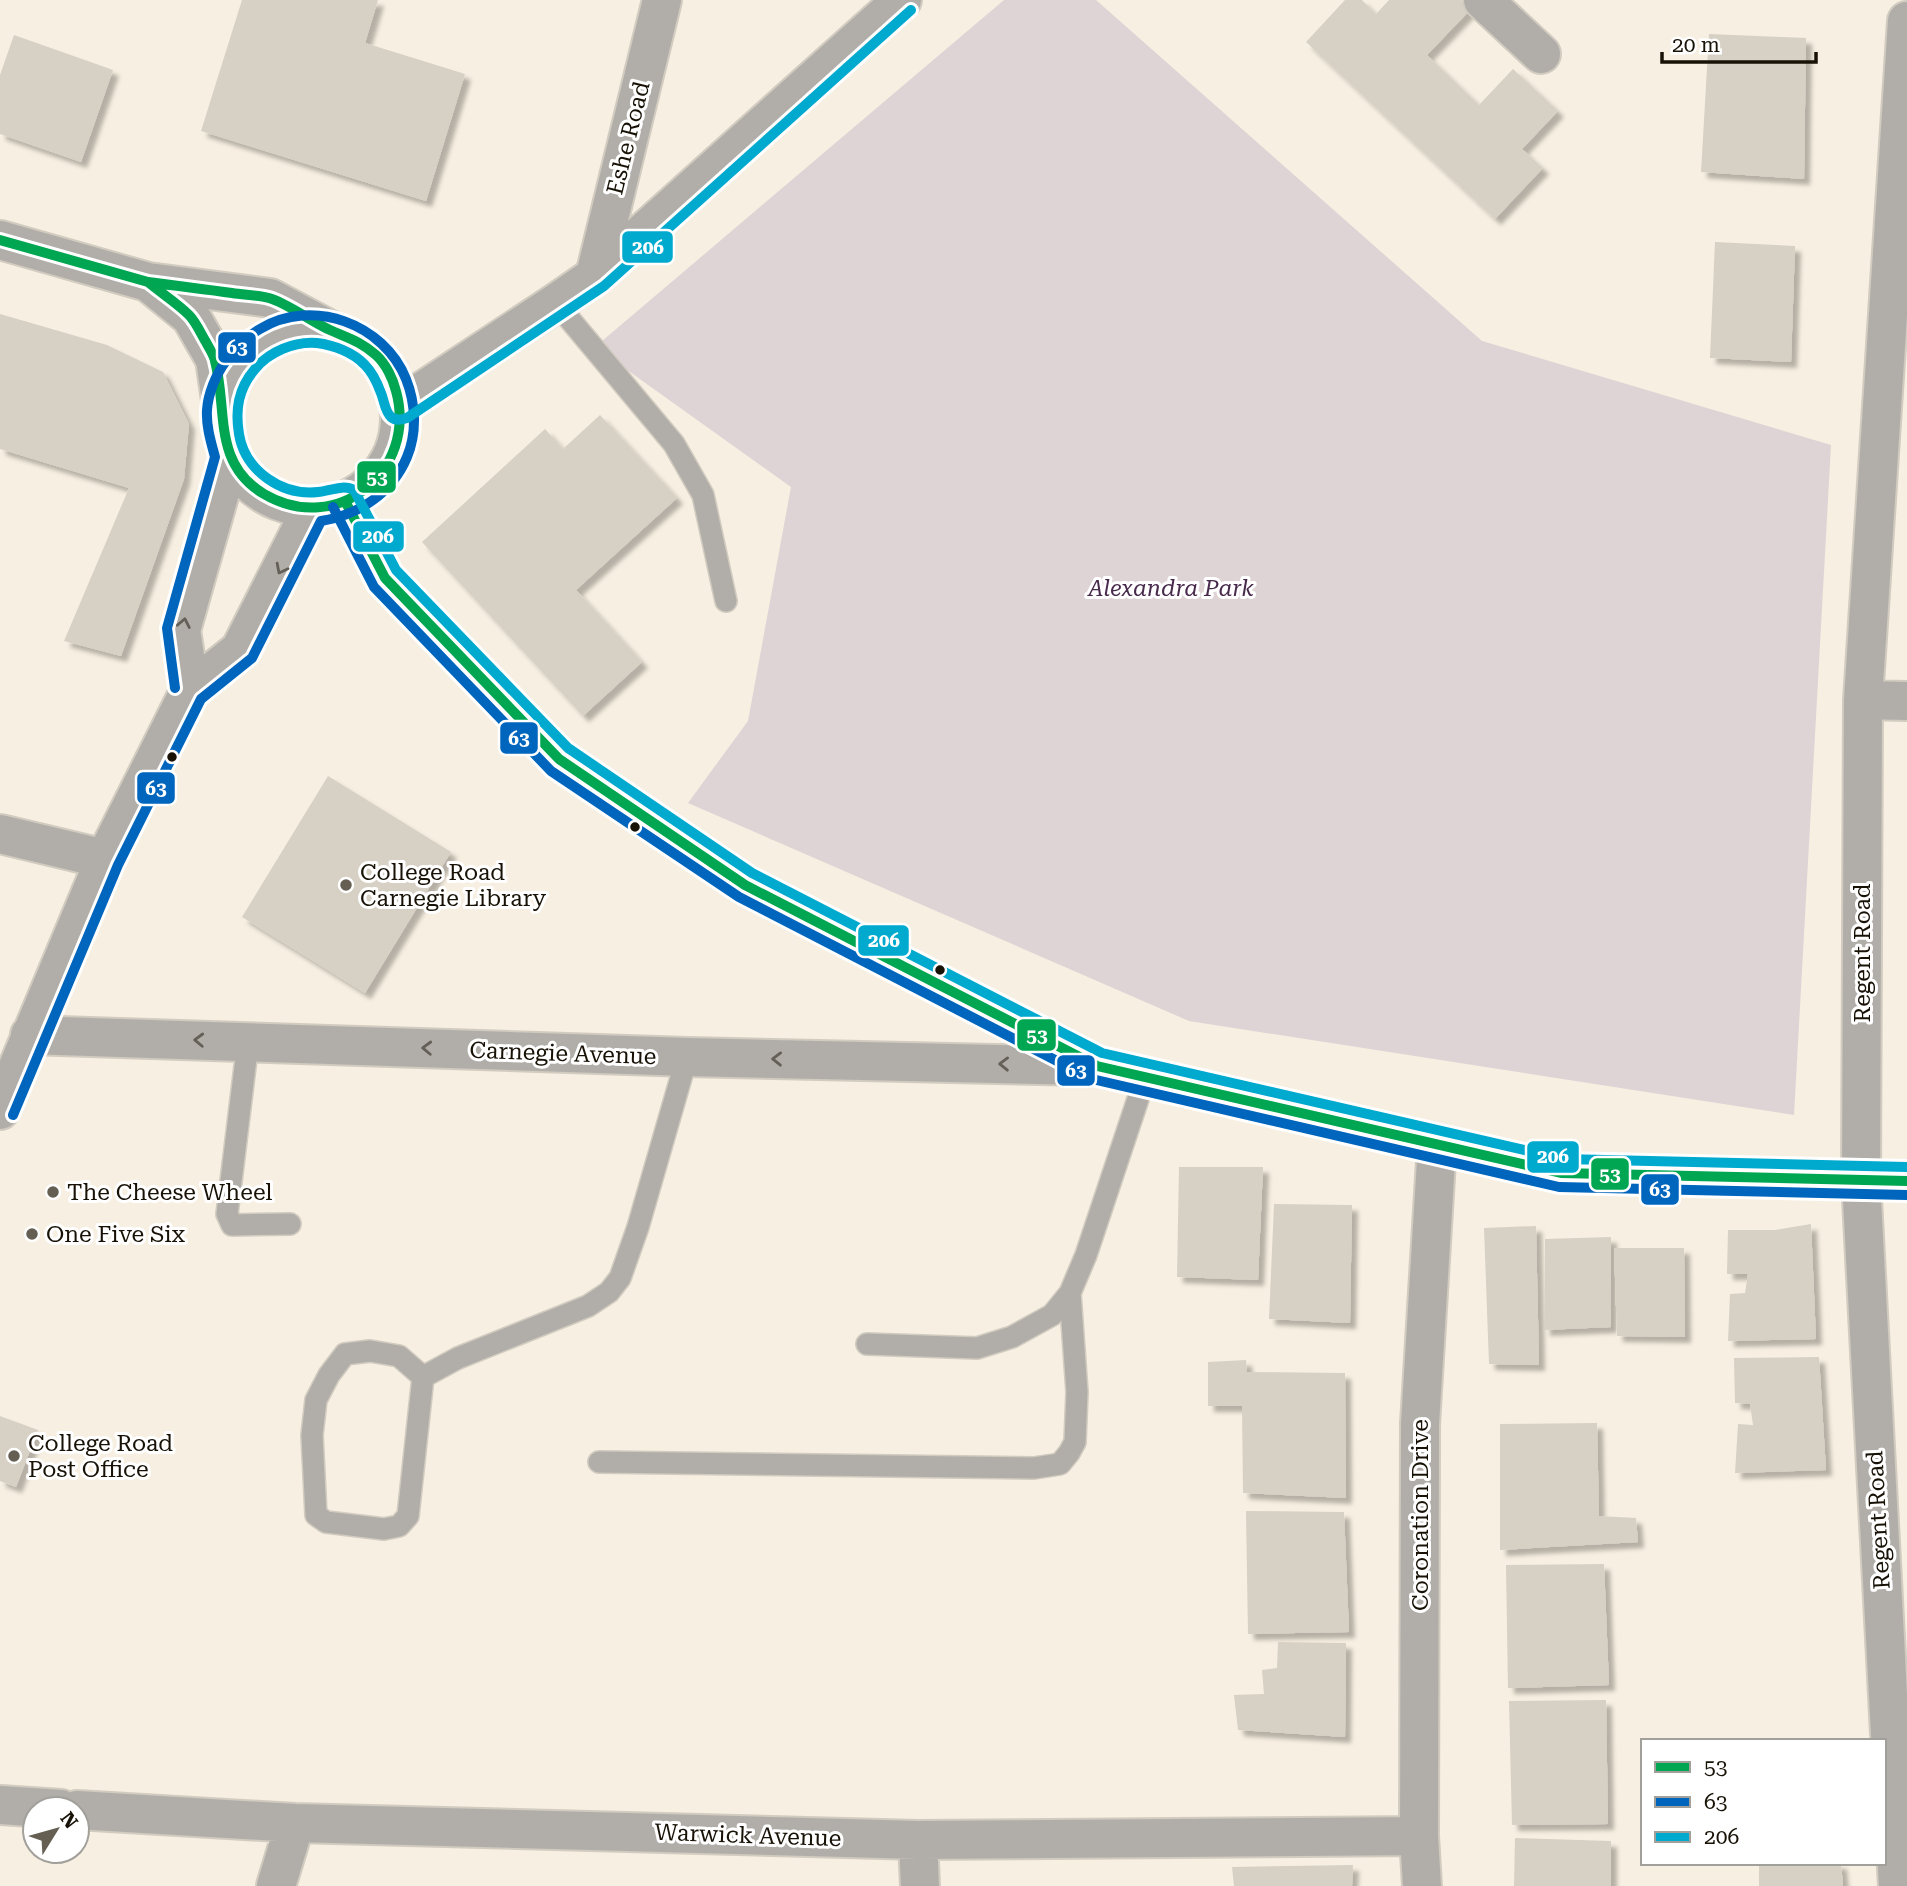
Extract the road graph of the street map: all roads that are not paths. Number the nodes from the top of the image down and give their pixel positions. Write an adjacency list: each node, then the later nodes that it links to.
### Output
1 (662, 0): 7 (street, Eshe Road)
2 (902, 0): 7 (street)
3 (1483, 0): 5 (street)
4 (1907, 21): 17 (street, Regent Road)
5 (1541, 54)
6 (0, 240): 8 (street)
7 (594, 276): 9 (street)
8 (148, 282): 10 (street); 12 (street)
9 (556, 303): 11 (street); 15 (lane)
10 (330, 330): 11 (street); 12 (street)
11 (400, 406): 14 (street)
12 (222, 407): 13 (street)
13 (230, 457): 14 (street); 16 (street, one-way to 13)
14 (329, 505): 16 (street, one-way to 16); 24 (street)
15 (726, 601)
16 (190, 690): 20 (street)
17 (1863, 700): 18 (street); 28 (street, Regent Road)
18 (1907, 701)
19 (0, 834): 20 (street)
20 (105, 859): 21 (street)
21 (30, 1035): 22 (street, Carnegie Avenue, one-way to 21); 26 (street)
22 (248, 1042): 23 (street, Carnegie Avenue, one-way to 22); 30 (lane)
23 (687, 1057): 24 (street, Carnegie Avenue, one-way to 23); 33 (lane)
24 (1097, 1066): 25 (street)
25 (1145, 1078): 27 (street); 31 (lane)
26 (0, 1110)
27 (1437, 1144): 28 (street); 39 (street, Coronation Drive)
28 (1860, 1180): 29 (street); 44 (street, Regent Road)
29 (1907, 1181)
30 (290, 1224)
31 (1070, 1293): 32 (lane); 34 (lane)
32 (867, 1344)
33 (423, 1377): 33 (lane)
34 (599, 1462)
35 (0, 1805): 36 (street)
36 (21, 1806)
37 (91, 1811): 38 (street, Warwick Avenue)
38 (295, 1823): 40 (street, Warwick Avenue); 41 (street)
39 (1419, 1836): 40 (street, Warwick Avenue); 43 (street, Coronation Drive)
40 (918, 1840): 42 (street)
41 (276, 1886)
42 (920, 1886)
43 (1422, 1886)
44 (1898, 1886)

